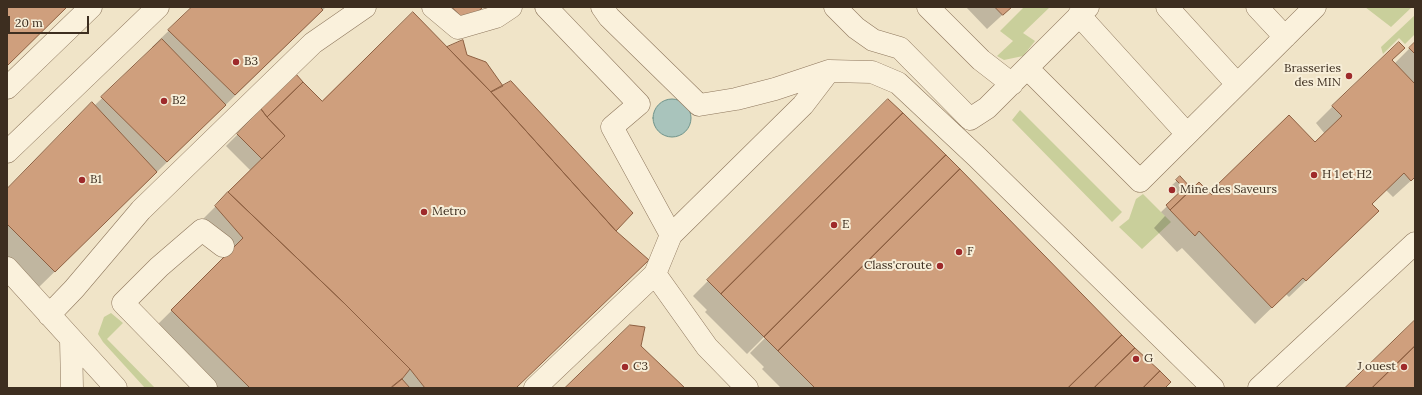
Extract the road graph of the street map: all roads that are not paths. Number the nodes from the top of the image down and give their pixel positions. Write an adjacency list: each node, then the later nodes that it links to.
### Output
1 (91, 7): 19 (street)
2 (158, 7): 21 (street)
3 (365, 7): 27 (street)
4 (433, 7): 5 (street)
5 (511, 7)
6 (546, 7): 22 (street)
7 (602, 7): 16 (street)
8 (835, 7): 17 (street)
9 (928, 7): 17 (street)
10 (1167, 7): 18 (street)
11 (1257, 7): 14 (street)
12 (1315, 7): 14 (street)
13 (1084, 11): 15 (street); 20 (street)
14 (1285, 37): 18 (street)
15 (1028, 68): 17 (street); 20 (street)
16 (830, 71): 22 (street); 34 (street)
17 (1012, 84)
18 (1237, 84): 20 (street)
19 (7, 88)
20 (1187, 134)
21 (7, 152)
22 (671, 235): 26 (street)
23 (1415, 243): 35 (street)
24 (223, 246): 31 (street)
25 (7, 268): 27 (street)
26 (655, 274): 32 (street); 33 (street)
27 (49, 315): 28 (street)
28 (71, 339): 29 (street); 30 (street)
29 (72, 388)
30 (116, 388)
31 (206, 388)
32 (535, 388)
33 (747, 388)
34 (1213, 388)
35 (1259, 388)

